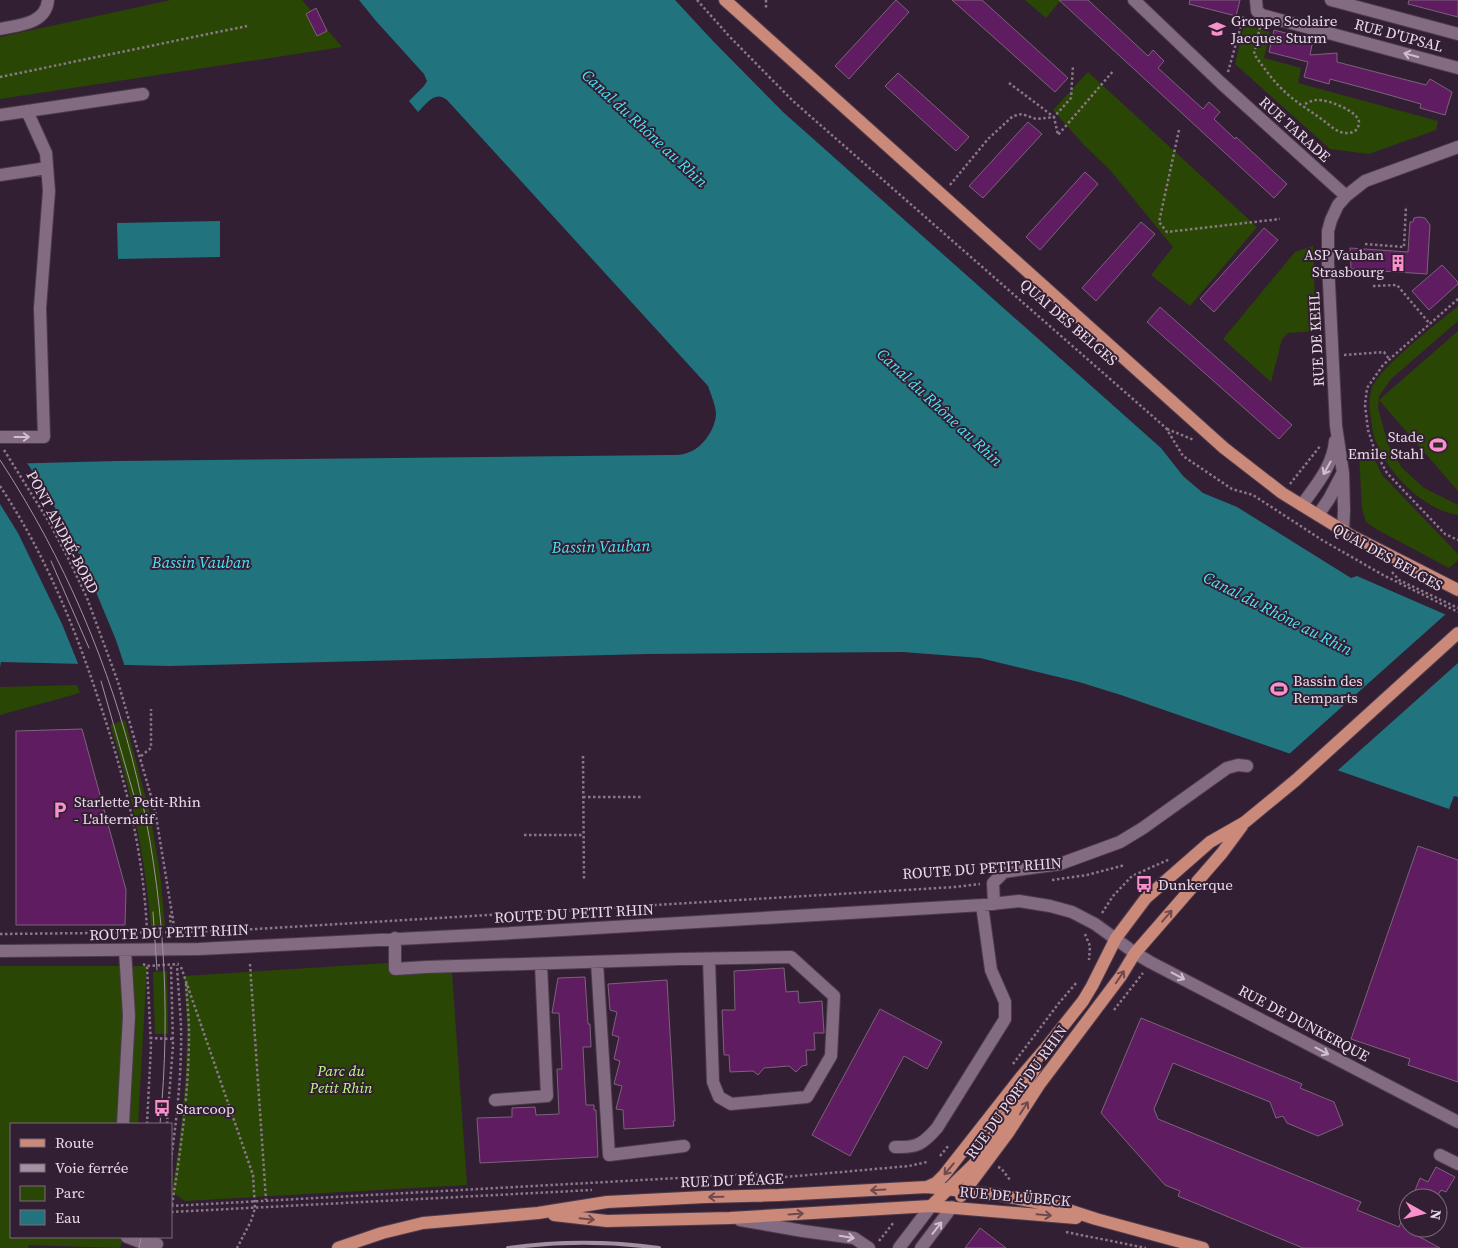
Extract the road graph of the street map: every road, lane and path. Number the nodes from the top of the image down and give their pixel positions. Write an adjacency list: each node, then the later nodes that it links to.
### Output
1 (48, 0): 11 (street)
2 (697, 0): 50 (path, QUAI DES BELGES)
3 (725, 0): 28 (main road, QUAI DES BELGES)
4 (766, 0): 8 (path)
5 (1134, 0): 18 (street, RUE TARADE)
6 (1331, 0): 12 (street, RUE D'UPSAL)
7 (1256, 2): 9 (street); 18 (path)
8 (766, 8)
9 (1262, 15): 14 (street, RUE D'UPSAL, one-way to 9); 20 (path)
10 (246, 26): 16 (path)
11 (0, 29)
12 (1458, 34)
13 (1073, 65): 23 (path)
14 (1458, 68)
15 (1114, 70): 23 (path)
16 (0, 77)
17 (1009, 83): 23 (path)
18 (1220, 83): 29 (street, RUE TARADE)
19 (143, 94): 21 (street)
20 (1303, 105): 20 (path)
21 (27, 111): 22 (street); 26 (street)
22 (0, 115)
23 (1054, 117): 28 (path)
24 (1179, 130): 31 (path)
25 (1458, 147): 29 (street)
26 (48, 168): 27 (street); 39 (street, one-way to 26)
27 (0, 175)
28 (942, 196): 45 (main road, QUAI DES BELGES)
29 (1346, 196): 36 (street, RUE DE KEHL)
30 (1406, 206): 32 (path)
31 (1280, 219)
32 (1365, 244)
33 (1373, 286): 35 (path)
34 (1458, 299): 35 (path)
35 (1430, 324): 37 (path)
36 (1333, 356): 37 (path); 38 (street, RUE DE KEHL)
37 (1389, 359): 48 (path)
38 (1336, 426): 42 (street, RUE DE KEHL); 45 (street, RUE DE KEHL, one-way to 45)
39 (0, 437)
40 (0, 444): 53 (path, PONT ANDRÉ-BORD)
41 (1322, 444): 43 (path)
42 (1343, 473): 46 (street); 47 (street, RUE DE KEHL)
43 (1295, 478)
44 (0, 486): 68 (path, PONT ANDRÉ-BORD)
45 (1302, 505): 46 (main road, QUAI DES BELGES)
46 (1318, 515): 47 (main road, QUAI DES BELGES)
47 (1343, 531): 49 (main road, QUAI DES BELGES)
48 (1458, 540)
49 (1458, 590)
50 (1458, 612)
51 (1458, 633): 58 (main road)
52 (151, 709): 53 (path)
53 (140, 756): 66 (path, PONT ANDRÉ-BORD)
54 (583, 756): 57 (path)
55 (1247, 766): 64 (street)
56 (642, 796): 57 (path)
57 (583, 797): 60 (path)
58 (1245, 822): 73 (main road, RUE DU PORT DU RHIN); 77 (main road, RUE DU PORT DU RHIN, one-way to 58)
59 (524, 835): 60 (path)
60 (584, 835): 62 (path)
61 (1125, 865): 63 (path, ROUTE DU PETIT RHIN)
62 (584, 881)
63 (1046, 881)
64 (993, 883): 65 (street); 70 (path, ROUTE DU PETIT RHIN)
65 (988, 905): 72 (street, ROUTE DU PETIT RHIN); 73 (street, ROUTE DU PETIT RHIN); 98 (street)
66 (170, 906): 69 (path); 70 (path)
67 (1082, 930): 84 (path)
68 (147, 932): 69 (path, ROUTE DU PETIT RHIN); 71 (path, ROUTE DU PETIT RHIN)
69 (171, 932): 70 (path, ROUTE DU PETIT RHIN); 74 (path)
70 (175, 932)
71 (0, 934)
72 (395, 938): 74 (street, ROUTE DU PETIT RHIN); 81 (street)
73 (1116, 938): 77 (street, ROUTE DU PETIT RHIN); 89 (main road, RUE DU PORT DU RHIN)
74 (171, 949): 75 (street, ROUTE DU PETIT RHIN); 82 (path)
75 (125, 950): 76 (street, ROUTE DU PETIT RHIN); 93 (street)
76 (0, 951)
77 (1135, 953): 92 (street, RUE DE DUNKERQUE, one-way to 92); 107 (main road, RUE DU PORT DU RHIN, one-way to 77)
78 (709, 959): 78 (street); 79 (street)
79 (597, 962): 81 (street); 97 (street)
80 (250, 964): 108 (path)
81 (541, 964): 91 (street)
82 (171, 965): 87 (path); 88 (path); 99 (path)
83 (181, 967): 85 (path)
84 (1086, 967)
85 (185, 979): 109 (path); 110 (path)
86 (1078, 981): 90 (path)
87 (150, 1038): 88 (path); 94 (path)
88 (173, 1039): 95 (path)
89 (1045, 1049): 104 (main road, RUE DU PORT DU RHIN, one-way to 104); 105 (main road, RUE DU PORT DU RHIN)
90 (1012, 1065)
91 (495, 1100)
92 (1458, 1122)
93 (123, 1123)
94 (146, 1123)
95 (168, 1123)
96 (955, 1140): 101 (path)
97 (684, 1146)
98 (895, 1146)
99 (172, 1152)
100 (1440, 1156): 103 (street)
101 (940, 1157)
102 (927, 1162): 108 (path)
103 (1458, 1164)
104 (927, 1187): 105 (main road, RUE DE LÜBECK); 115 (main road, RUE DU PÉAGE, one-way to 115)
105 (949, 1189): 107 (main road, RUE DE LÜBECK); 111 (main road, RUE DU PORT DU RHIN)
106 (593, 1190): 112 (path)
107 (965, 1191): 113 (main road, RUE DU PORT DU RHIN); 118 (main road, RUE DE LÜBECK)
108 (266, 1200): 109 (path)
109 (255, 1201): 110 (path); 112 (path)
110 (172, 1206)
111 (931, 1206): 113 (main road, RUE DE LÜBECK); 117 (main road, RUE DU PÉAGE, one-way to 111); 126 (street, RUE DU PORT DU RHIN)
112 (255, 1208): 114 (path); 123 (path)
113 (952, 1208): 118 (main road, RUE DE LÜBECK, one-way to 118); 127 (street, RUE DU PORT DU RHIN, one-way to 113)
114 (172, 1212)
115 (538, 1214): 117 (main road, RUE DU PÉAGE, one-way to 117); 124 (main road, RUE DU PÉAGE)
116 (899, 1216): 121 (path)
117 (730, 1218): 125 (street, RUE DU PÉAGE, one-way to 125)
118 (1096, 1219): 129 (main road, RUE DE LÜBECK)
119 (1060, 1231): 128 (path)
120 (130, 1238): 122 (street)
121 (880, 1240)
122 (156, 1244)
123 (237, 1248)
124 (338, 1248)
125 (869, 1248)
126 (899, 1248)
127 (921, 1248)
128 (1146, 1248)
129 (1203, 1248)

